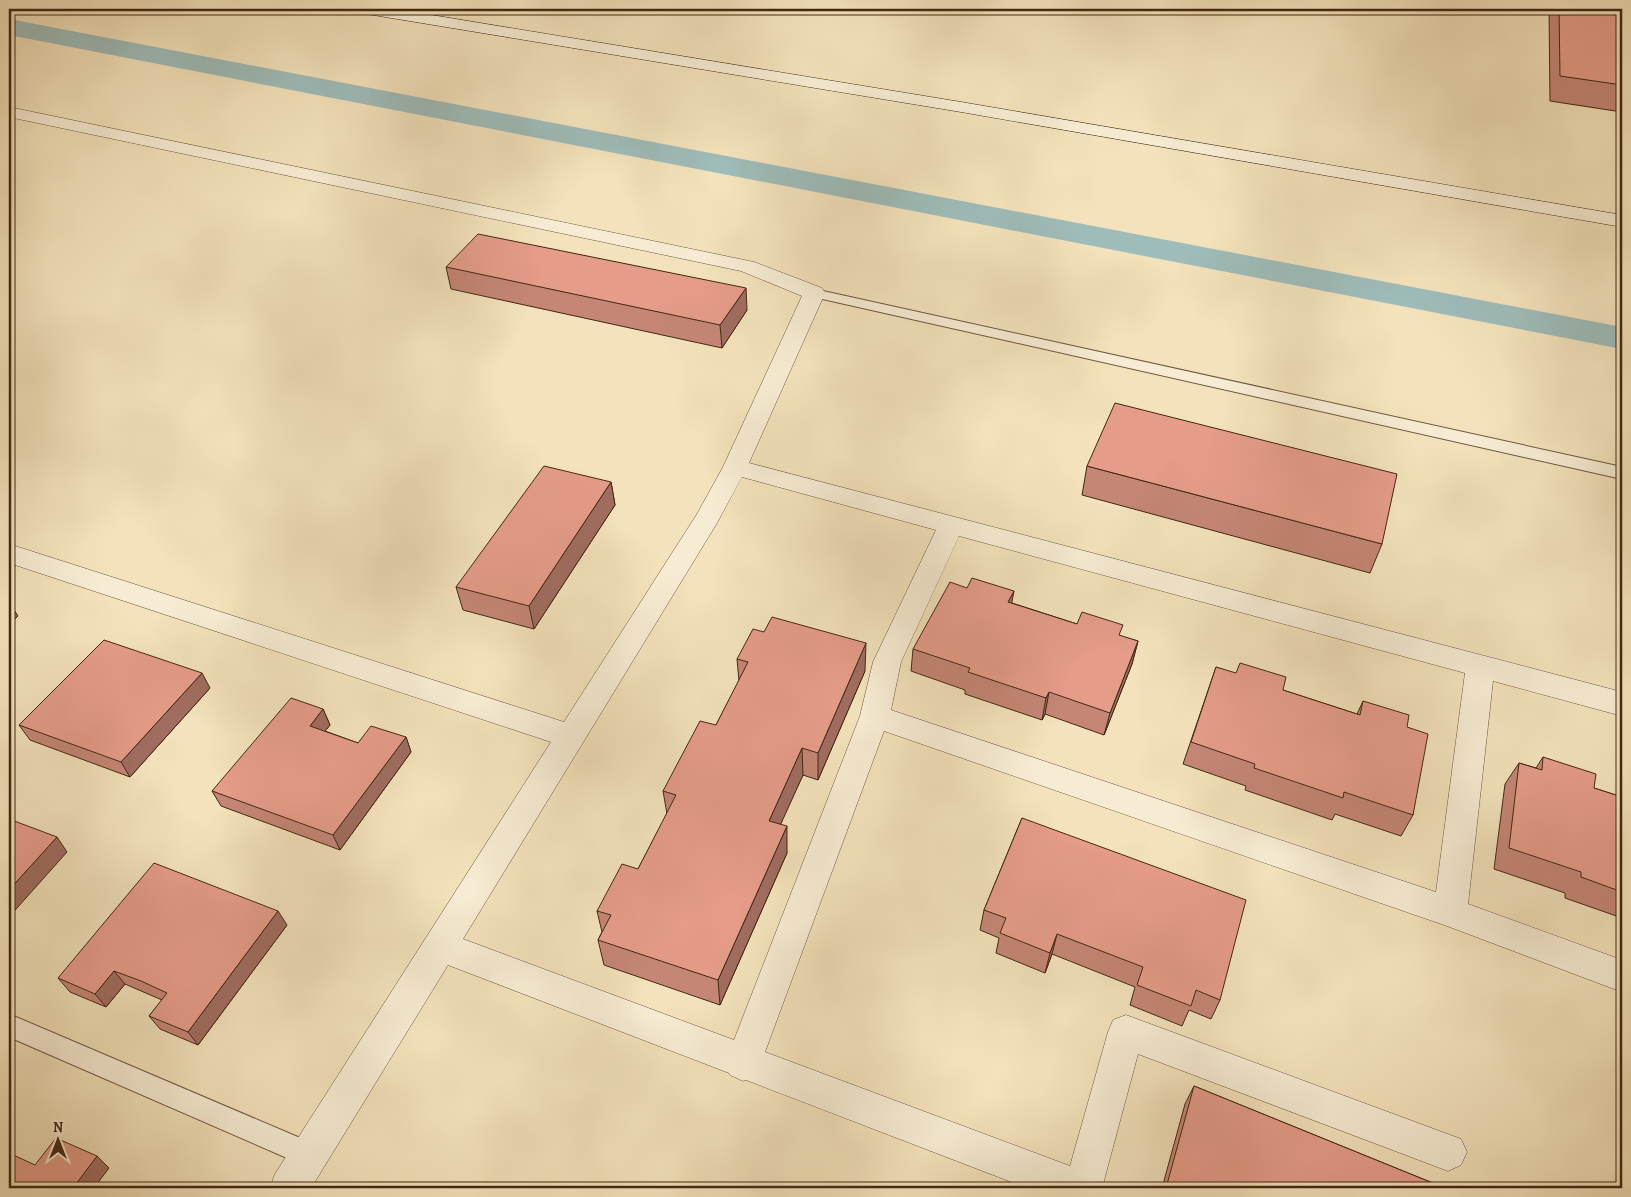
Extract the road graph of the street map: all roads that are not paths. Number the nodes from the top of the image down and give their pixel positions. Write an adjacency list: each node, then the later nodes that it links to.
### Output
1 (367, 9): 2 (street)
2 (392, 11): 4 (street)
3 (9, 112): 5 (street)
4 (1622, 221)
5 (814, 293): 6 (street); 7 (lane)
6 (735, 467): 8 (street); 13 (street)
7 (1622, 473)
8 (951, 525): 10 (street); 12 (street)
9 (9, 553): 13 (street)
10 (1480, 666): 11 (street); 14 (street)
11 (1622, 704)
12 (875, 716): 14 (street); 18 (street)
13 (571, 736): 15 (street)
14 (1450, 912): 16 (street)
15 (440, 946): 18 (street); 20 (street)
16 (1622, 976)
17 (9, 1026): 20 (lane)
18 (743, 1063): 22 (street)
19 (1448, 1152): 23 (street)
20 (310, 1155): 21 (street)
21 (289, 1188)
22 (1077, 1188)
23 (1083, 1188)

